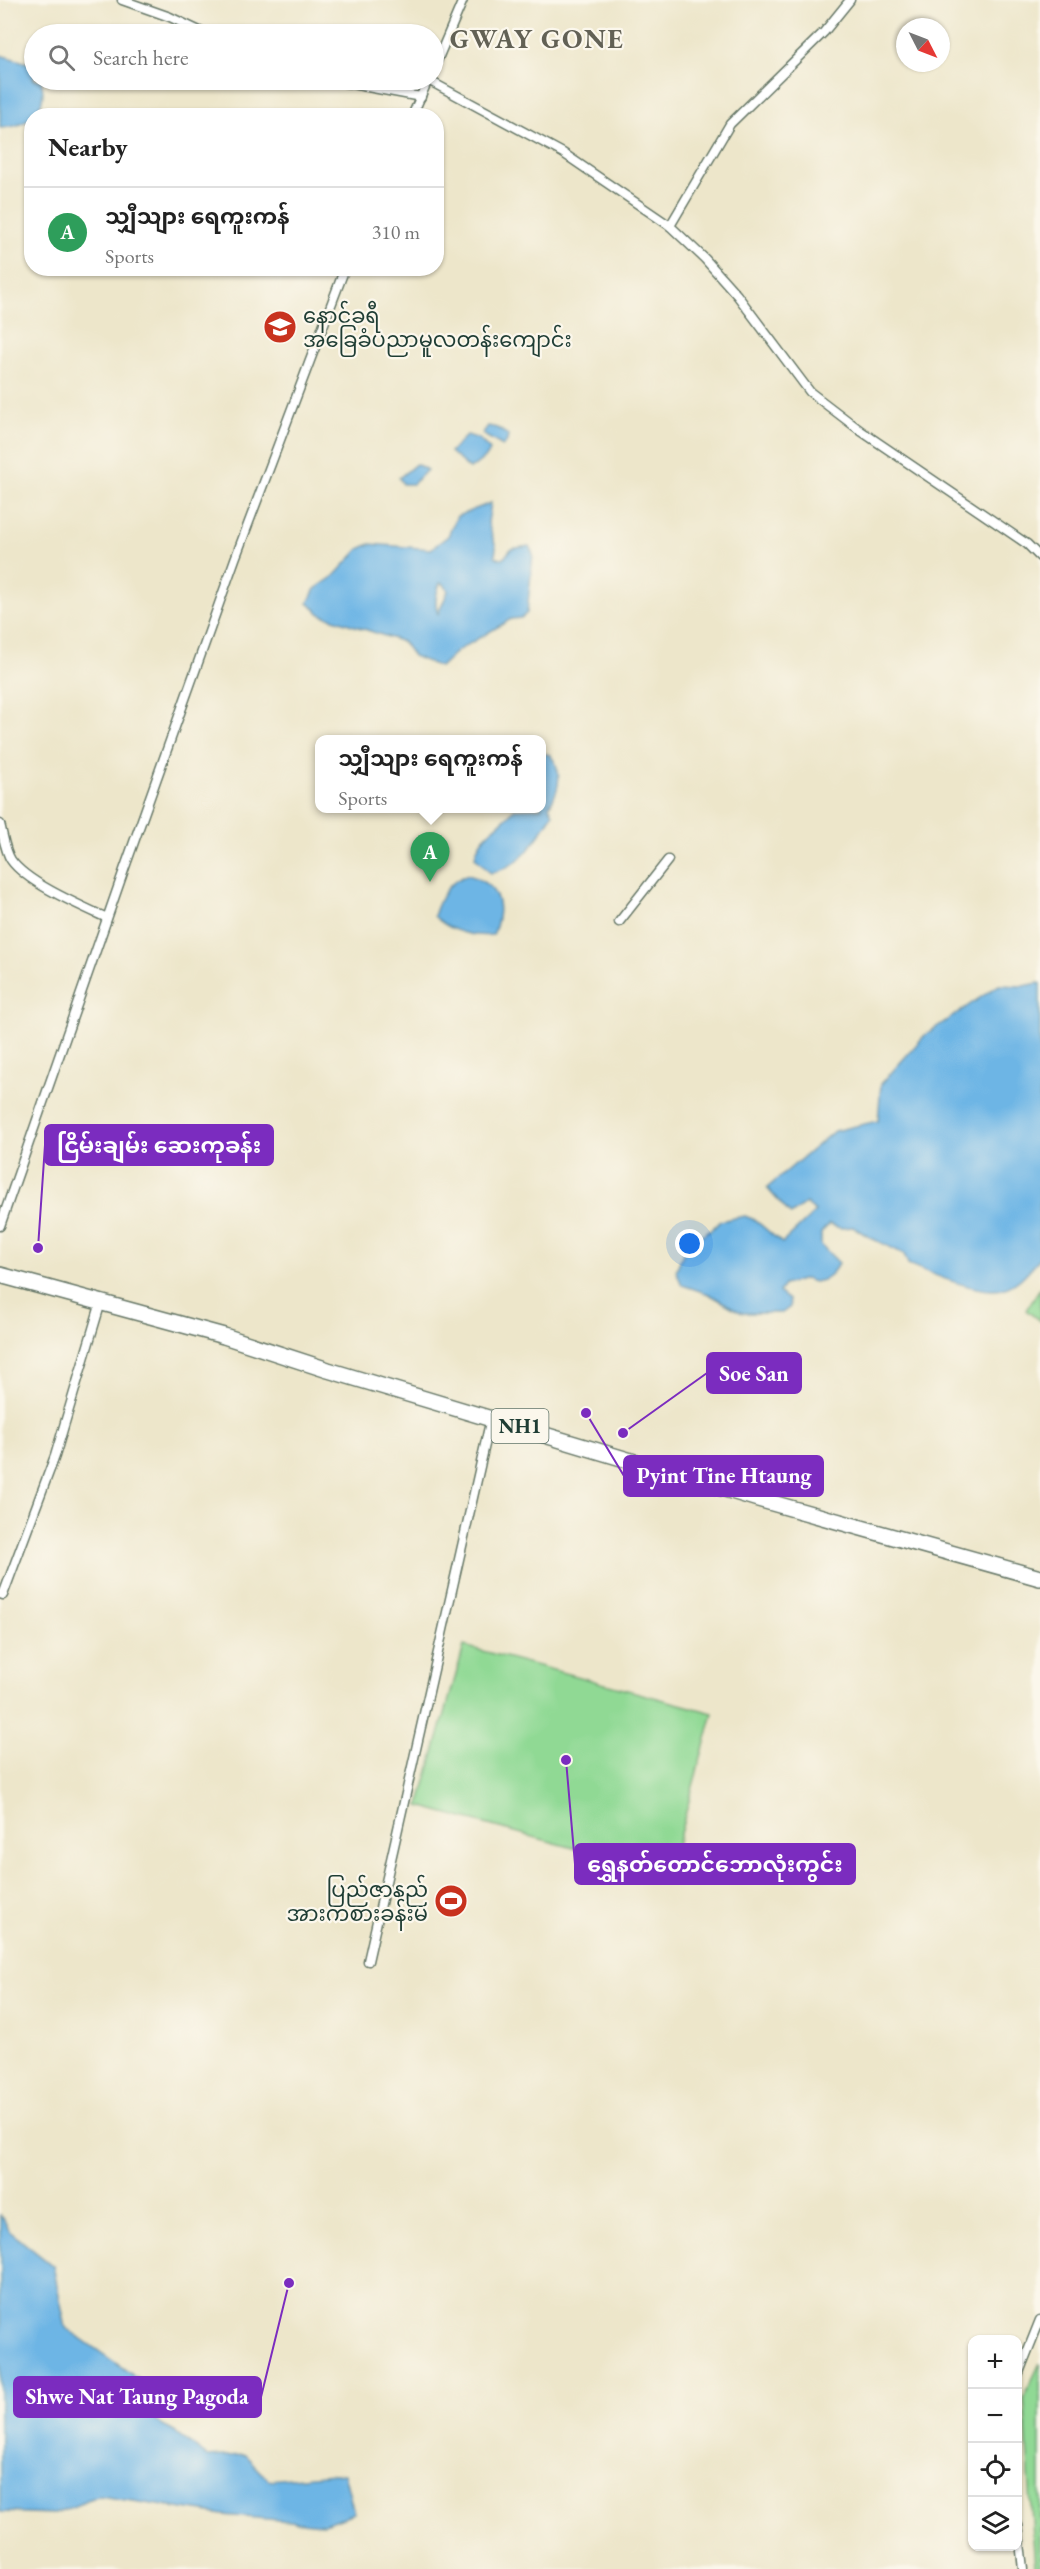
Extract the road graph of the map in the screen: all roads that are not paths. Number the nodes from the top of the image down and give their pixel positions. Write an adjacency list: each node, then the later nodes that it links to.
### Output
1 (122, 0): 4 (street)
2 (463, 0): 5 (street)
3 (850, 0): 11 (street)
4 (185, 24)
5 (444, 45)
6 (444, 89): 11 (street)
7 (384, 90): 9 (street)
8 (424, 90): 9 (street)
9 (421, 97): 10 (street)
10 (416, 108)
11 (670, 226): 13 (street)
12 (342, 276): 16 (street)
13 (1040, 557)
14 (0, 824): 16 (street)
15 (668, 860): 17 (street)
16 (107, 918): 18 (street)
17 (619, 922)
18 (0, 1226)
19 (0, 1275): 20 (highway, NH1)
20 (101, 1302): 21 (highway, NH1); 23 (street)
21 (491, 1417): 22 (highway, NH1); 24 (street)
22 (1040, 1578)
23 (0, 1593)
24 (368, 1960)
25 (1040, 2320): 26 (street)
26 (1022, 2363)
27 (1021, 2551): 28 (street)
28 (1023, 2569)

